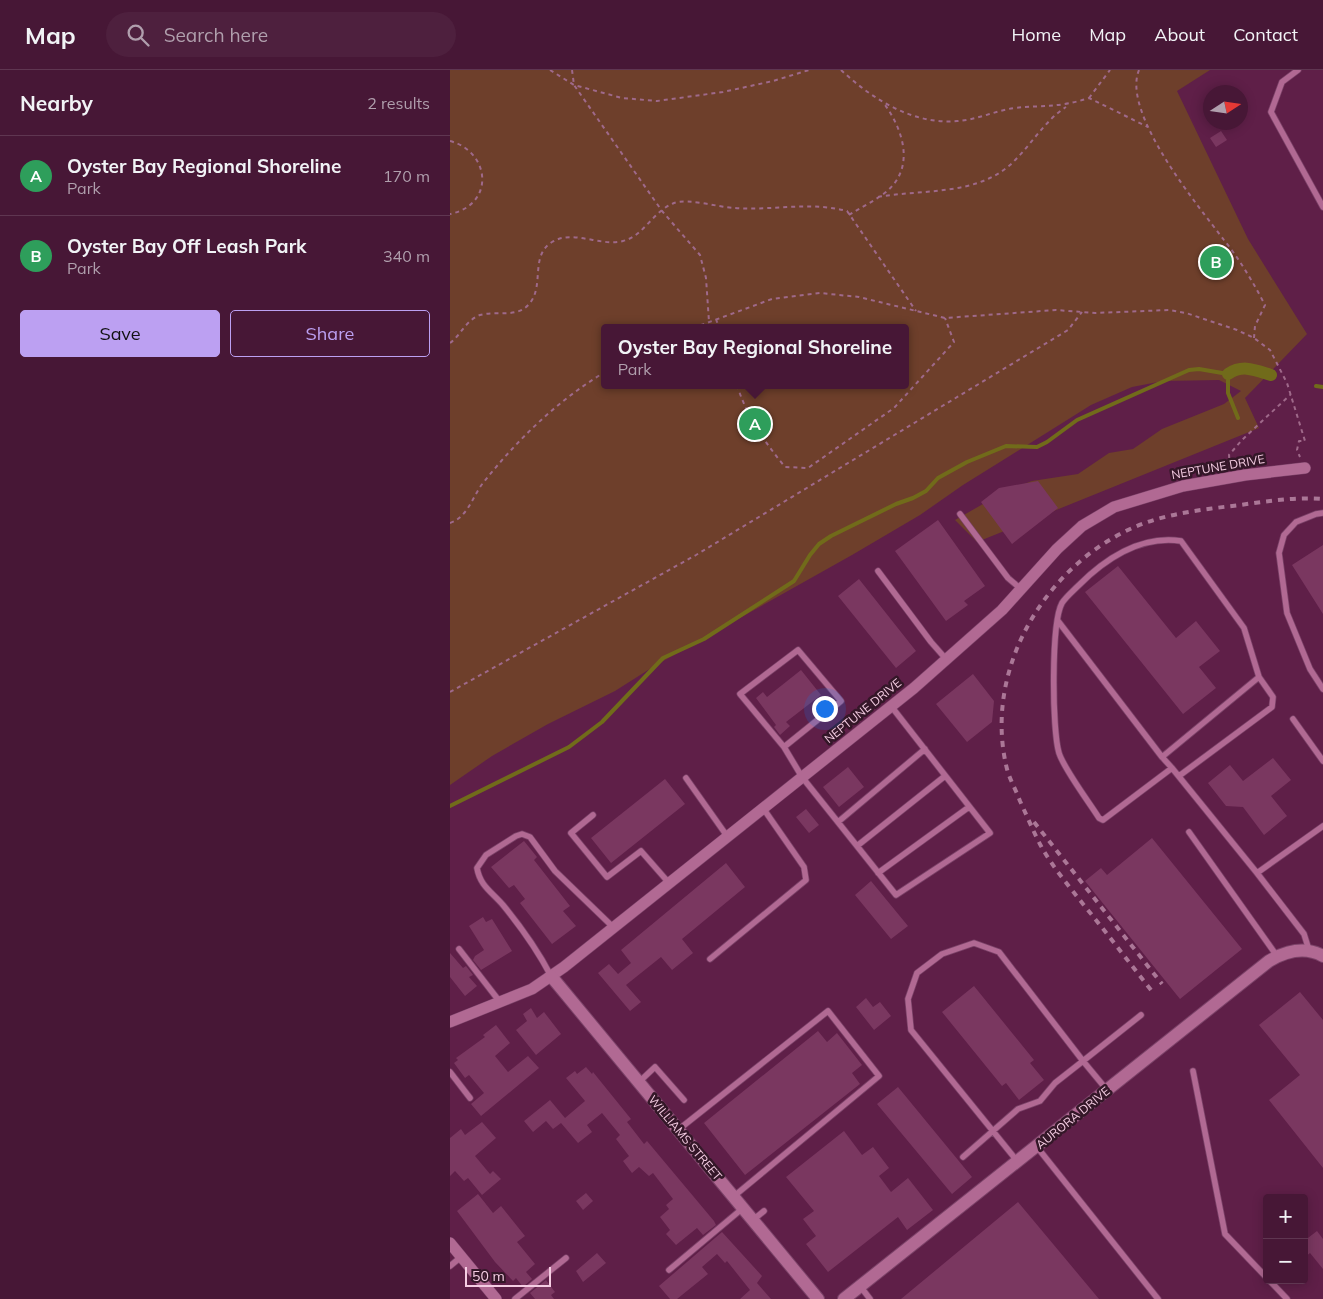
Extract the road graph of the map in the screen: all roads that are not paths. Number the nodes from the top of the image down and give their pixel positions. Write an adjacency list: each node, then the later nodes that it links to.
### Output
1 (1298, 70): 2 (lane)
2 (1323, 207)
3 (1306, 468): 7 (street, NEPTUNE DRIVE)
4 (1323, 513): 11 (lane)
5 (960, 514): 7 (lane)
6 (878, 571): 9 (lane)
7 (1021, 589): 9 (street, NEPTUNE DRIVE)
8 (1058, 621): 10 (lane); 16 (lane); 18 (lane)
9 (946, 659): 12 (street, NEPTUNE DRIVE)
10 (1259, 677): 16 (lane); 21 (lane)
11 (1323, 689)
12 (891, 706): 15 (lane); 19 (street, NEPTUNE DRIVE)
13 (1293, 718): 17 (lane)
14 (784, 747): 14 (lane); 19 (lane)
15 (924, 749): 20 (lane); 26 (lane)
16 (1162, 757): 18 (lane)
17 (1323, 761)
18 (1172, 768): 21 (lane)
19 (802, 776): 24 (street, NEPTUNE DRIVE); 26 (lane)
20 (945, 776): 23 (lane); 30 (lane)
21 (1179, 776): 32 (lane)
22 (686, 778): 29 (lane)
23 (969, 807): 31 (lane); 31 (lane)
24 (763, 808): 29 (street, NEPTUNE DRIVE); 39 (lane)
25 (593, 815): 33 (lane)
26 (838, 822): 30 (lane)
27 (1323, 826): 32 (lane)
28 (1189, 832): 37 (lane)
29 (728, 836): 33 (street, NEPTUNE DRIVE)
30 (857, 846): 31 (lane)
31 (878, 873)
32 (1257, 873): 36 (lane)
33 (669, 882): 34 (street, NEPTUNE DRIVE)
34 (613, 927): 40 (street, NEPTUNE DRIVE); 40 (lane)
35 (459, 949): 41 (lane)
36 (1308, 952): 37 (street, AURORA DRIVE); 38 (street)
37 (1277, 956): 48 (street, AURORA DRIVE)
38 (1323, 956)
39 (710, 959)
40 (551, 976): 41 (street, NEPTUNE DRIVE); 47 (street, WILLIAMS STREET)
41 (500, 1002): 43 (street, NEPTUNE DRIVE)
42 (1141, 1015): 44 (lane)
43 (450, 1022)
44 (1083, 1061): 48 (lane); 52 (lane); 52 (lane)
45 (1193, 1071): 65 (lane)
46 (450, 1072): 49 (lane)
47 (639, 1082): 50 (lane); 51 (street, WILLIAMS STREET)
48 (1107, 1090): 53 (street, AURORA DRIVE)
49 (470, 1098)
50 (684, 1100)
51 (678, 1130): 56 (street, WILLIAMS STREET); 56 (lane)
52 (993, 1130): 54 (lane); 55 (lane)
53 (1037, 1146): 55 (street, AURORA DRIVE); 73 (lane)
54 (963, 1157)
55 (1018, 1162): 67 (street, AURORA DRIVE)
56 (733, 1197): 57 (street, WILLIAMS STREET)
57 (743, 1208): 59 (street, WILLIAMS STREET); 64 (lane)
58 (764, 1211): 59 (lane)
59 (753, 1220): 70 (street, WILLIAMS STREET)
60 (450, 1243): 61 (street)
61 (461, 1257): 63 (lane); 68 (street)
62 (566, 1258): 69 (lane)
63 (450, 1266)
64 (669, 1270)
65 (1263, 1274)
66 (1272, 1284): 74 (lane)
67 (860, 1286): 71 (street, AURORA DRIVE); 72 (lane)
68 (496, 1299)
69 (515, 1299)
70 (818, 1299)
71 (844, 1299)
72 (870, 1299)
73 (1158, 1299)
74 (1286, 1299)

